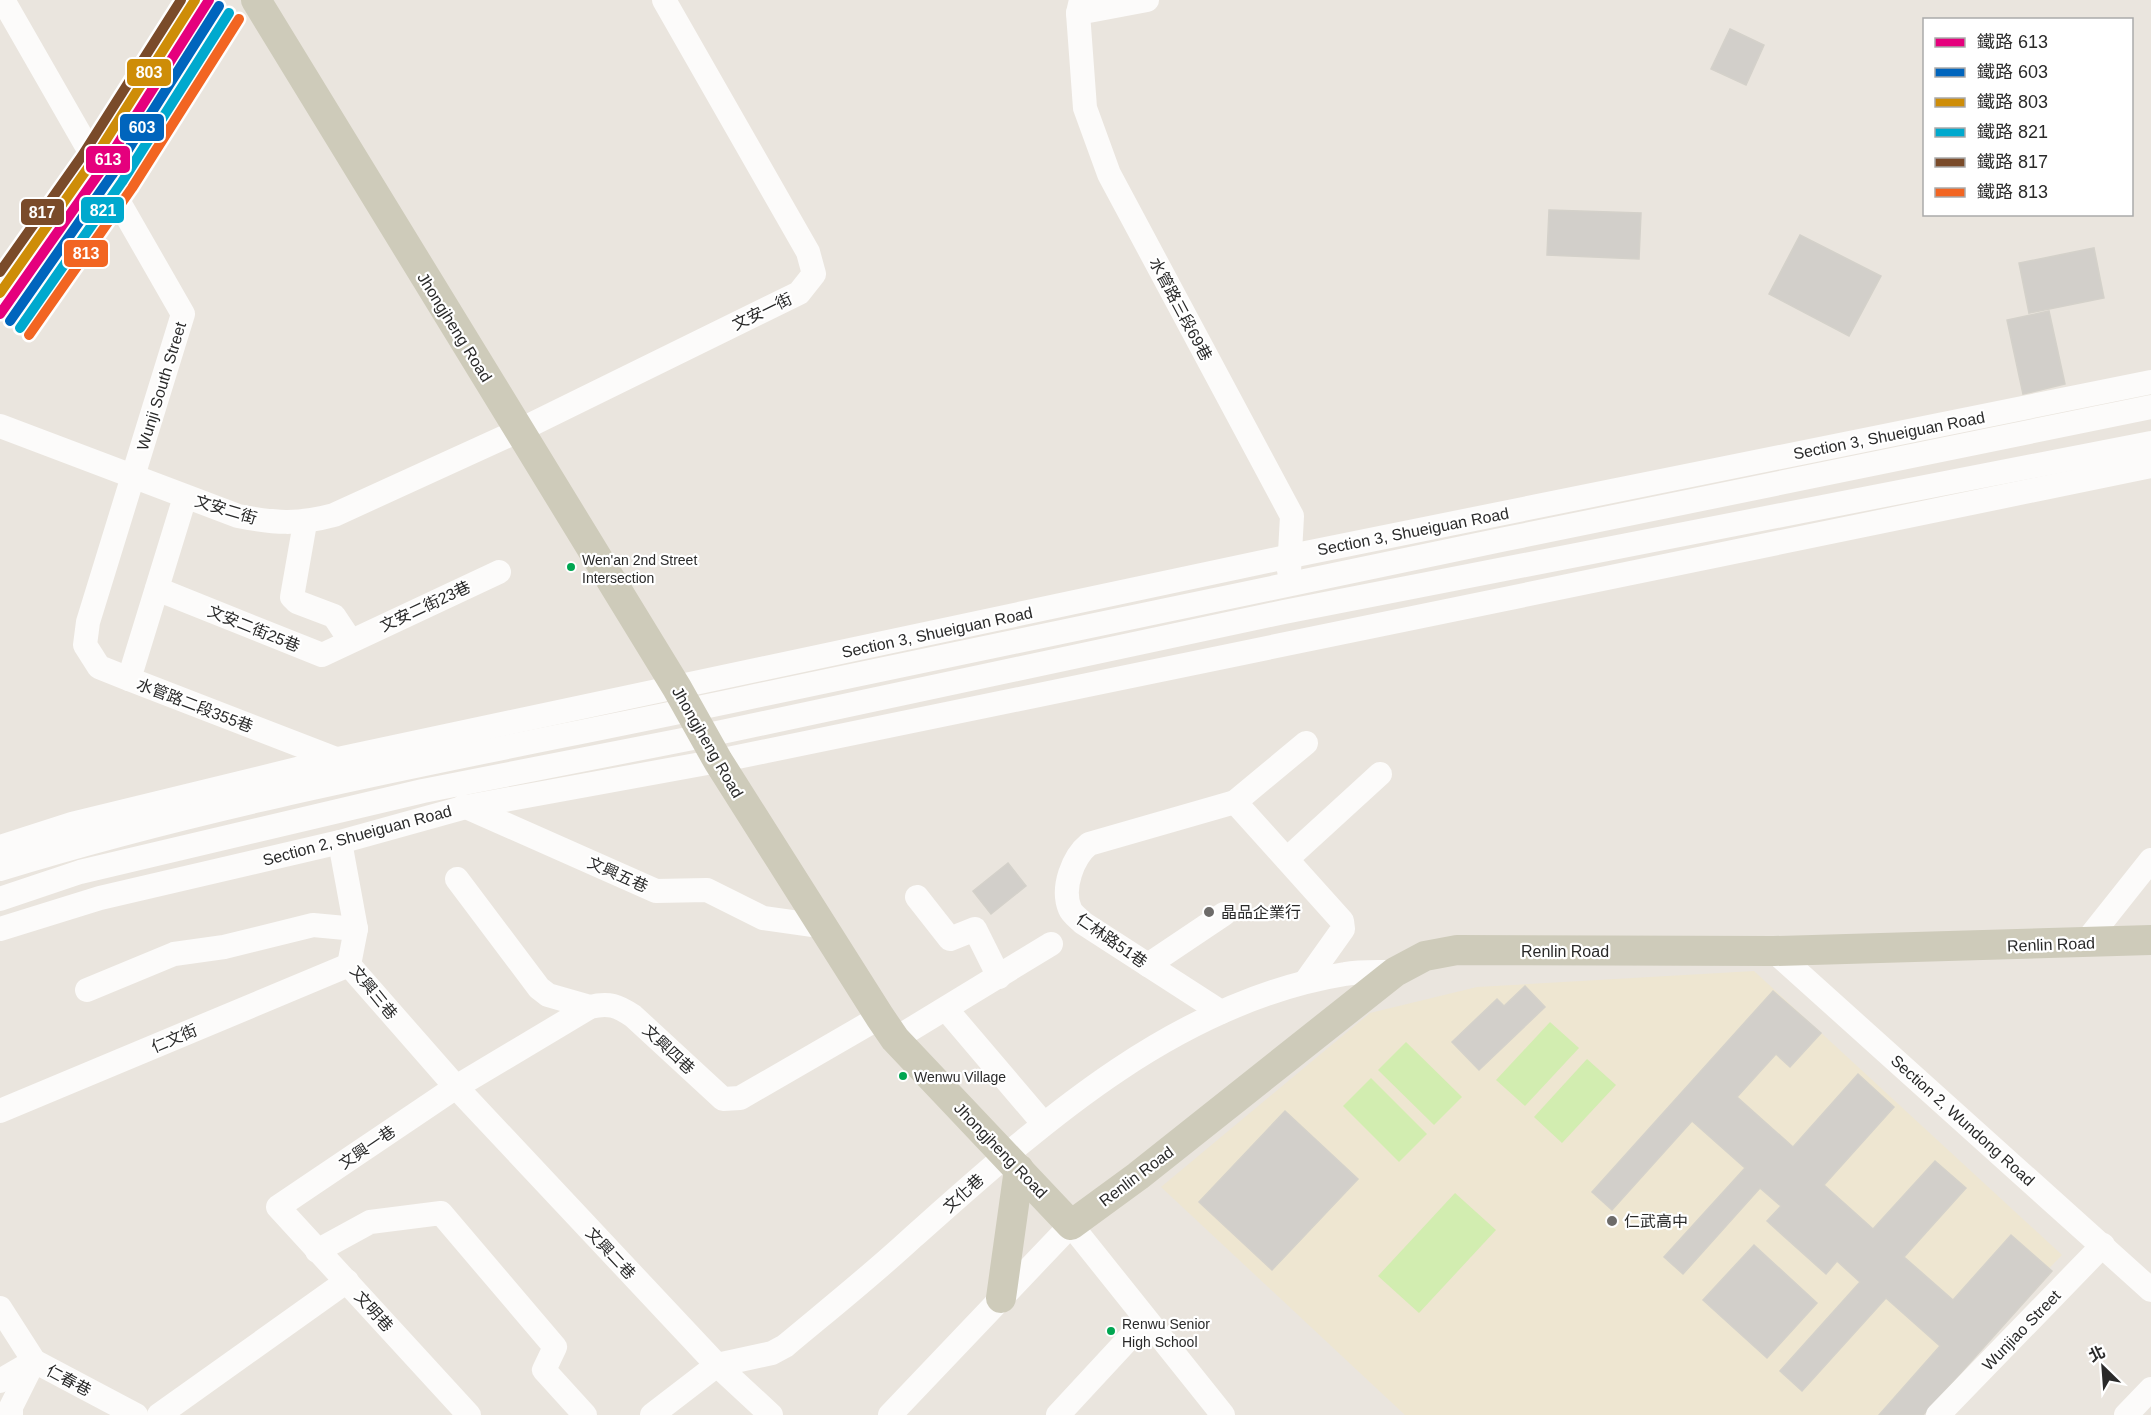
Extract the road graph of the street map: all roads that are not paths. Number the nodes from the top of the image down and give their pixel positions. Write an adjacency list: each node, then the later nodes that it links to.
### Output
1 (3, 0): 12 (street, Wunji South Street)
2 (256, 0): 9 (main road, Jhongjheng Road)
3 (664, 0): 9 (street, 文安一街)
4 (1148, 0): 5 (street)
5 (1080, 6): 15 (street, 水管路三段69巷)
6 (2151, 382): 15 (street, Section 3, Shueiguan Road)
7 (2151, 408): 17 (street, Section 3, Shueiguan Road)
8 (0, 426): 12 (street, 文安二街)
9 (518, 431): 14 (street, 文安二街); 22 (main road, Jhongjheng Road)
10 (2151, 443): 19 (street)
11 (2151, 466): 25 (street)
12 (134, 476): 13 (street, 文安二街); 21 (street, Wunji South Street)
13 (185, 497): 14 (street, 文安二街); 18 (street, 水管路二段355巷)
14 (305, 523): 20 (street)
15 (1291, 556): 17 (street, 水管路三段69巷); 22 (street, Section 3, Shueiguan Road)
16 (499, 572): 20 (street, 文安二街23巷)
17 (1288, 583): 19 (street, 水管路三段69巷); 22 (street, Section 3, Shueiguan Road)
18 (157, 589): 20 (street, 文安二街25巷); 21 (street, 水管路二段355巷)
19 (1284, 612): 22 (street)
20 (350, 640)
21 (129, 679): 24 (street, 水管路二段355巷)
22 (689, 712): 24 (street); 25 (main road, Jhongjheng Road); 26 (street); 28 (street, Section 2, Shueiguan Road)
23 (1306, 743): 29 (street, 仁林路51巷)
24 (338, 759): 26 (street, 水管路二段355巷); 32 (street)
25 (718, 761): 30 (street, Section 2, Shueiguan Road); 40 (main road, Jhongjheng Road)
26 (378, 774): 28 (street, 文興五巷); 35 (street)
27 (1380, 774): 33 (street)
28 (423, 791): 30 (street, 文興五巷); 38 (street, Section 2, Shueiguan Road)
29 (1235, 802): 33 (street); 48 (street, 仁林路51巷)
30 (466, 807): 31 (street, Section 2, Shueiguan Road); 40 (street, 文興五巷)
31 (340, 842): 41 (street, Section 2, Shueiguan Road); 42 (street, 文興三巷)
32 (0, 847)
33 (1287, 859): 51 (street)
34 (2151, 860): 44 (street)
35 (0, 869)
36 (457, 879): 53 (street, 文興四巷)
37 (917, 897): 50 (street)
38 (0, 899)
39 (1224, 914): 48 (street)
40 (820, 926): 56 (main road, Jhongjheng Road)
41 (0, 928)
42 (356, 929): 47 (street, 文興三巷); 52 (street)
43 (2151, 940): 44 (main road, Renlin Road)
44 (2085, 943): 46 (main road, Renlin Road)
45 (1051, 944): 50 (street, 文興四巷)
46 (1774, 951): 49 (main road, Renlin Road); 63 (street, Section 2, Wundong Road)
47 (349, 965): 57 (street, 文興三巷); 58 (street, 仁文街)
48 (1148, 965): 55 (street, 仁林路51巷)
49 (1395, 972): 51 (street, 文化巷); 62 (main road, Renlin Road)
50 (999, 977): 54 (street, 文興四巷)
51 (1306, 981): 55 (street, 文化巷)
52 (87, 990)
53 (590, 1006): 56 (street, 文興四巷); 57 (street)
54 (946, 1009): 56 (street, 文興四巷); 59 (street)
55 (1221, 1012): 59 (street, 文化巷)
56 (887, 1028): 60 (main road, Jhongjheng Road)
57 (456, 1087): 61 (street, 文興一巷); 71 (street, 文興二巷)
58 (0, 1112)
59 (1043, 1123): 60 (street, 文化巷)
60 (1012, 1162): 62 (main road, Jhongjheng Road); 67 (main road); 71 (street, 文化巷)
61 (278, 1208): 64 (street, 文明巷)
62 (1071, 1225): 67 (street); 69 (street)
63 (2103, 1245): 66 (street, Section 2, Wundong Road); 84 (street, Wunjiao Street)
64 (317, 1251): 65 (street, 文明巷); 79 (street)
65 (347, 1281): 77 (street); 78 (street, 文明巷)
66 (2151, 1290)
67 (1002, 1298): 82 (street)
68 (0, 1308): 70 (street)
69 (1146, 1320): 74 (street); 83 (street)
70 (34, 1361): 72 (street); 75 (street); 76 (street, 仁春巷)
71 (717, 1365): 80 (street, 文化巷); 81 (street, 文興二巷)
72 (0, 1381)
73 (2151, 1389): 85 (street)
74 (1216, 1412)
75 (11, 1415)
76 (136, 1415)
77 (159, 1415)
78 (469, 1415)
79 (585, 1415)
80 (652, 1415)
81 (771, 1415)
82 (890, 1415)
83 (1058, 1415)
84 (1938, 1415)
85 (2126, 1415)

